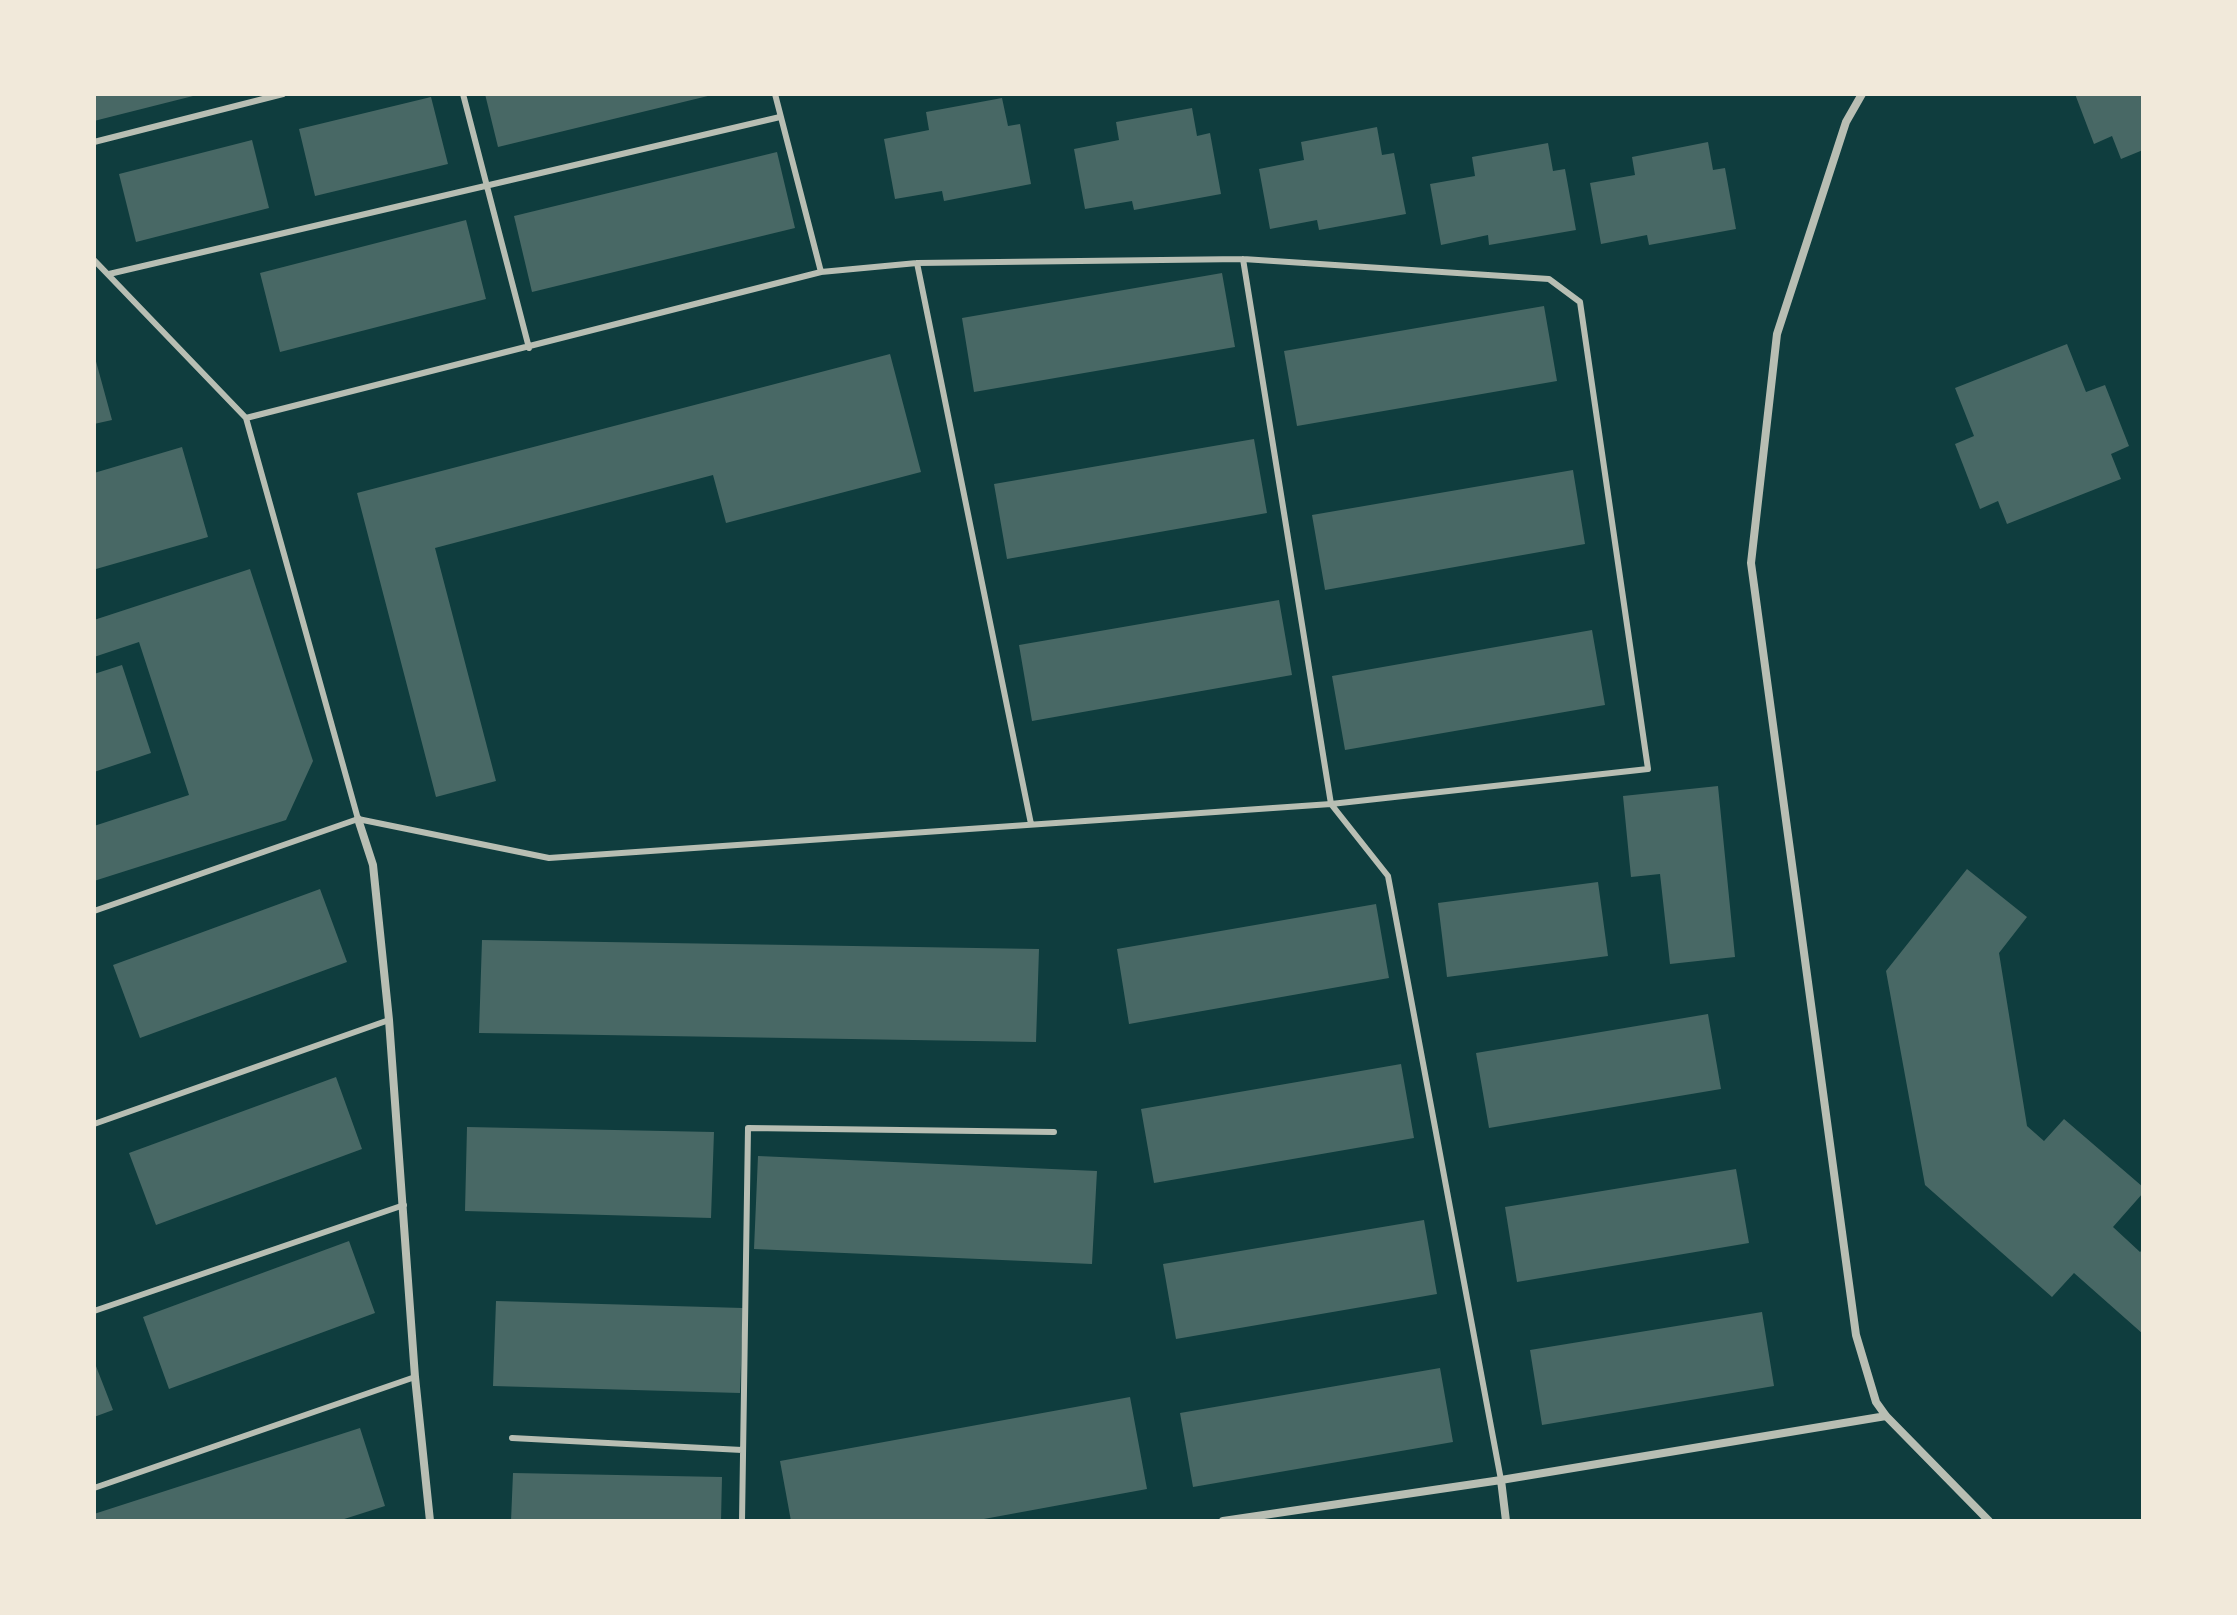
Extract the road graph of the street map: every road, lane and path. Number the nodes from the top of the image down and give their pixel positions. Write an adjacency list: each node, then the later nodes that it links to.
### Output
1 (283, 94): 6 (lane)
2 (463, 94): 7 (lane)
3 (775, 94): 5 (lane)
4 (1862, 94): 25 (street)
5 (780, 117): 7 (lane); 11 (lane)
6 (94, 142)
7 (487, 187): 12 (lane); 13 (lane)
8 (1243, 259): 10 (lane); 15 (lane); 15 (lane)
9 (94, 260): 12 (lane)
10 (917, 263): 11 (lane); 17 (lane)
11 (821, 272): 13 (lane)
12 (109, 274): 14 (lane)
13 (529, 348): 14 (lane)
14 (246, 418): 16 (lane)
15 (1331, 804): 17 (lane); 28 (lane)
16 (358, 819): 17 (lane); 18 (lane); 19 (street)
17 (1031, 824)
18 (94, 911)
19 (389, 1020): 20 (lane); 22 (street)
20 (94, 1124)
21 (1054, 1132): 27 (lane)
22 (404, 1205): 23 (lane); 24 (street)
23 (94, 1311)
24 (415, 1377): 29 (lane); 30 (street)
25 (1886, 1416): 28 (street); 34 (street)
26 (512, 1438): 27 (lane)
27 (742, 1450): 31 (lane)
28 (1501, 1480): 32 (street); 33 (street)
29 (94, 1488)
30 (430, 1521)
31 (742, 1521)
32 (1223, 1521)
33 (1506, 1521)
34 (1989, 1521)

